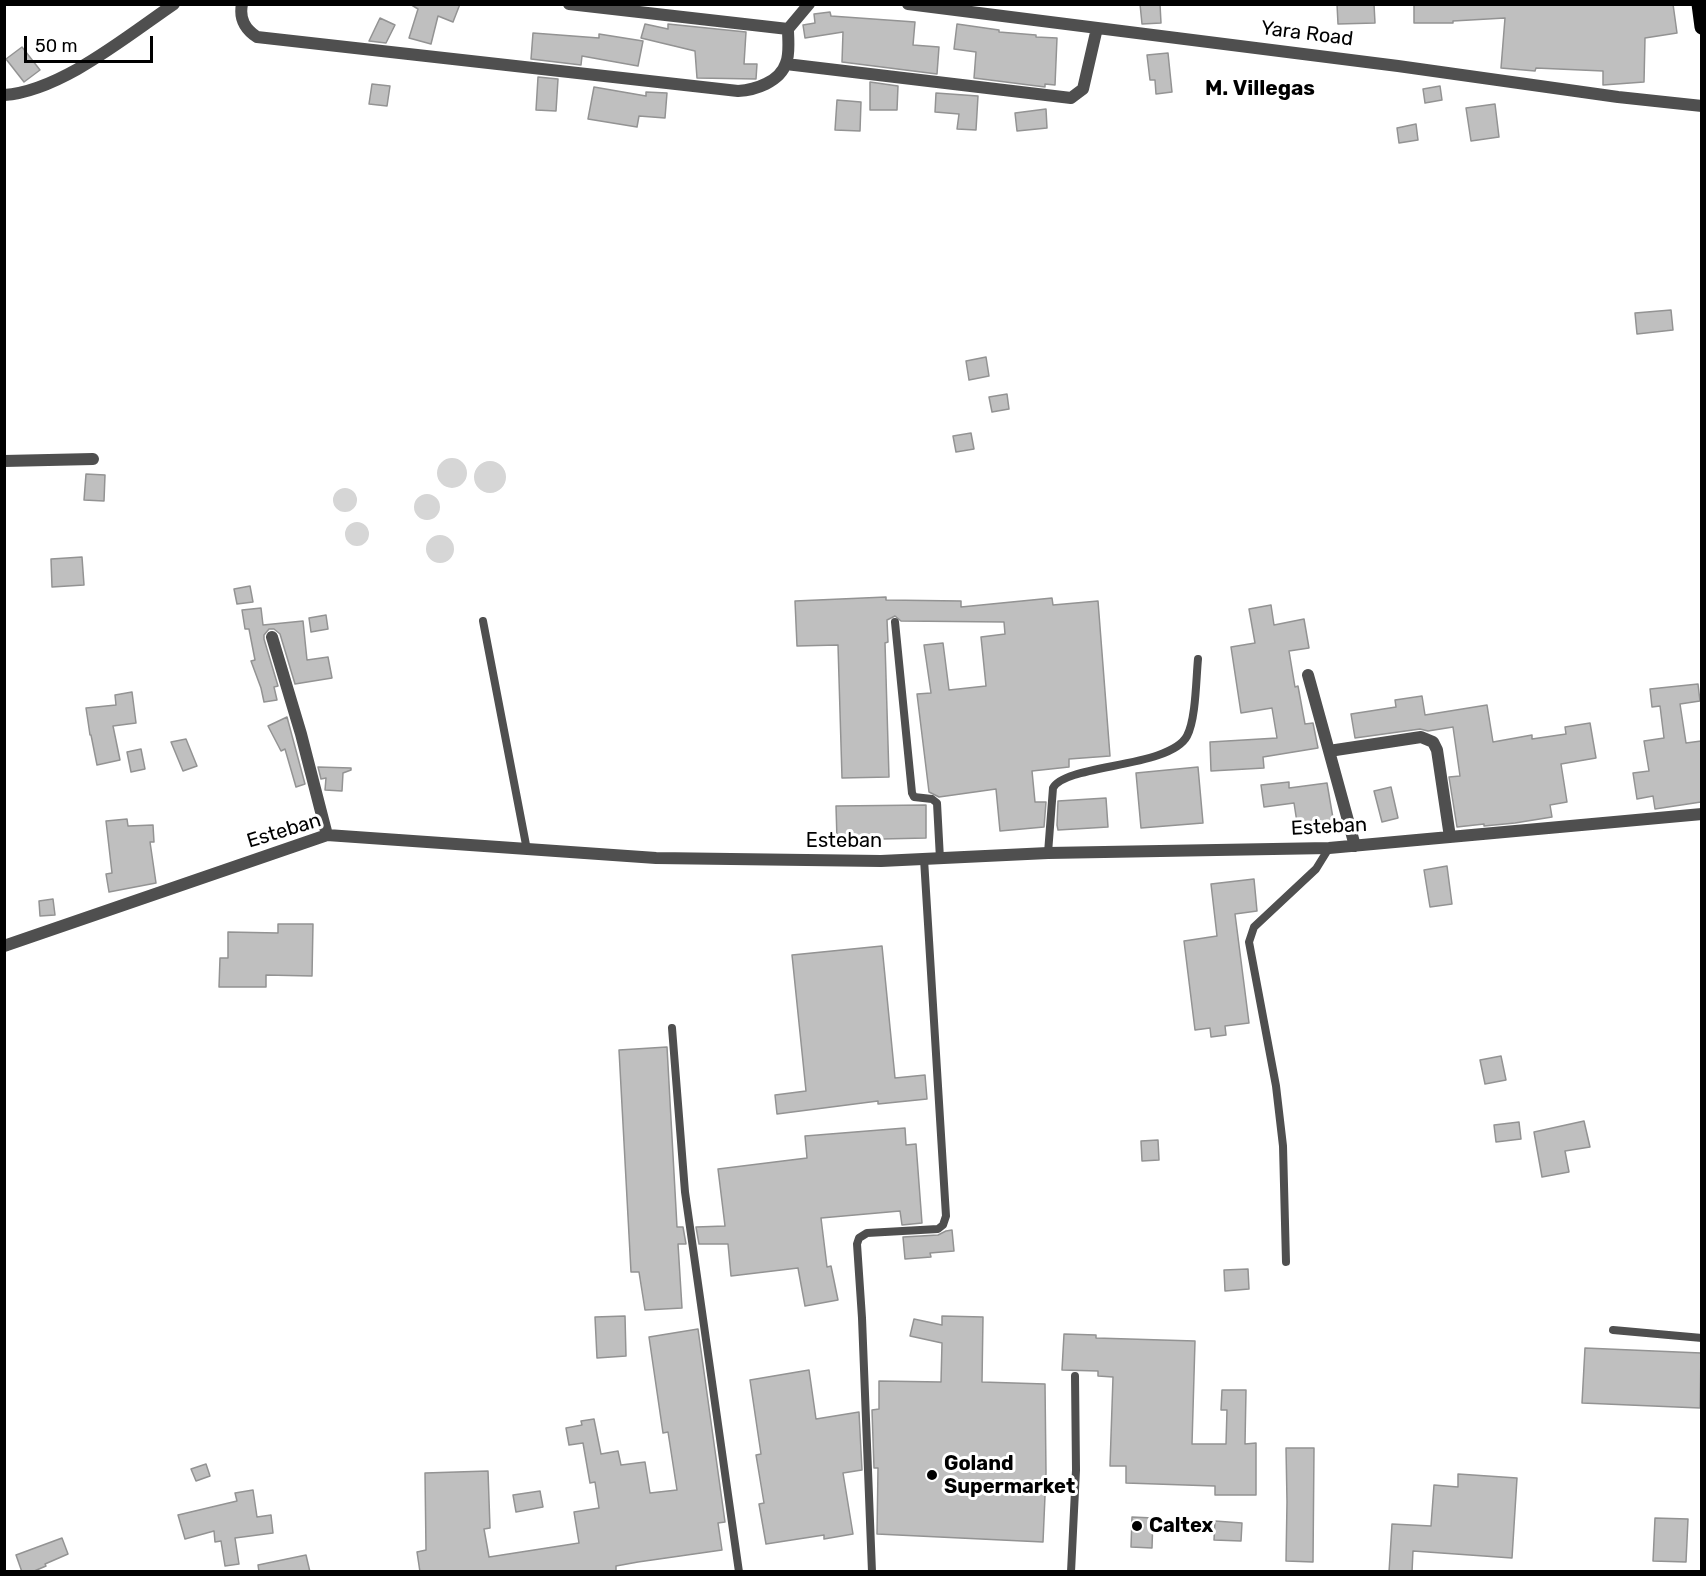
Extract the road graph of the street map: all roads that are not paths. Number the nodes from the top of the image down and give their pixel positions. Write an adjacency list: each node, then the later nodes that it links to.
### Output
1 (174, 4): 11 (street)
2 (242, 4): 10 (street)
3 (569, 4): 9 (street)
4 (809, 4): 9 (street)
5 (908, 4): 8 (street, Yara Road)
6 (1699, 4): 7 (main road)
7 (1701, 27)
8 (1097, 28): 10 (street); 12 (street, Yara Road)
9 (788, 29): 10 (street)
10 (786, 64)
11 (4, 95)
12 (1701, 106)
13 (93, 459): 14 (street)
14 (4, 461)
15 (483, 621): 26 (lane)
16 (895, 622): 29 (lane)
17 (272, 637): 22 (street)
18 (1198, 659): 27 (lane)
19 (1308, 675): 20 (street)
20 (1329, 750): 23 (street); 24 (street)
21 (1701, 814): 23 (street, Esteban)
22 (327, 835): 26 (street, Esteban); 30 (street, Esteban)
23 (1450, 837): 24 (street, Esteban)
24 (1355, 846): 25 (street, Esteban)
25 (1329, 848): 27 (street, Esteban); 32 (lane)
26 (527, 850): 28 (street, Esteban)
27 (1048, 853): 29 (street, Esteban)
28 (924, 859): 29 (street, Esteban); 37 (lane)
29 (940, 859)
30 (4, 946)
31 (672, 1028): 36 (lane)
32 (1286, 1262)
33 (1613, 1330): 34 (lane)
34 (1701, 1338)
35 (1075, 1376): 38 (lane)
36 (739, 1572)
37 (872, 1572)
38 (1071, 1572)

